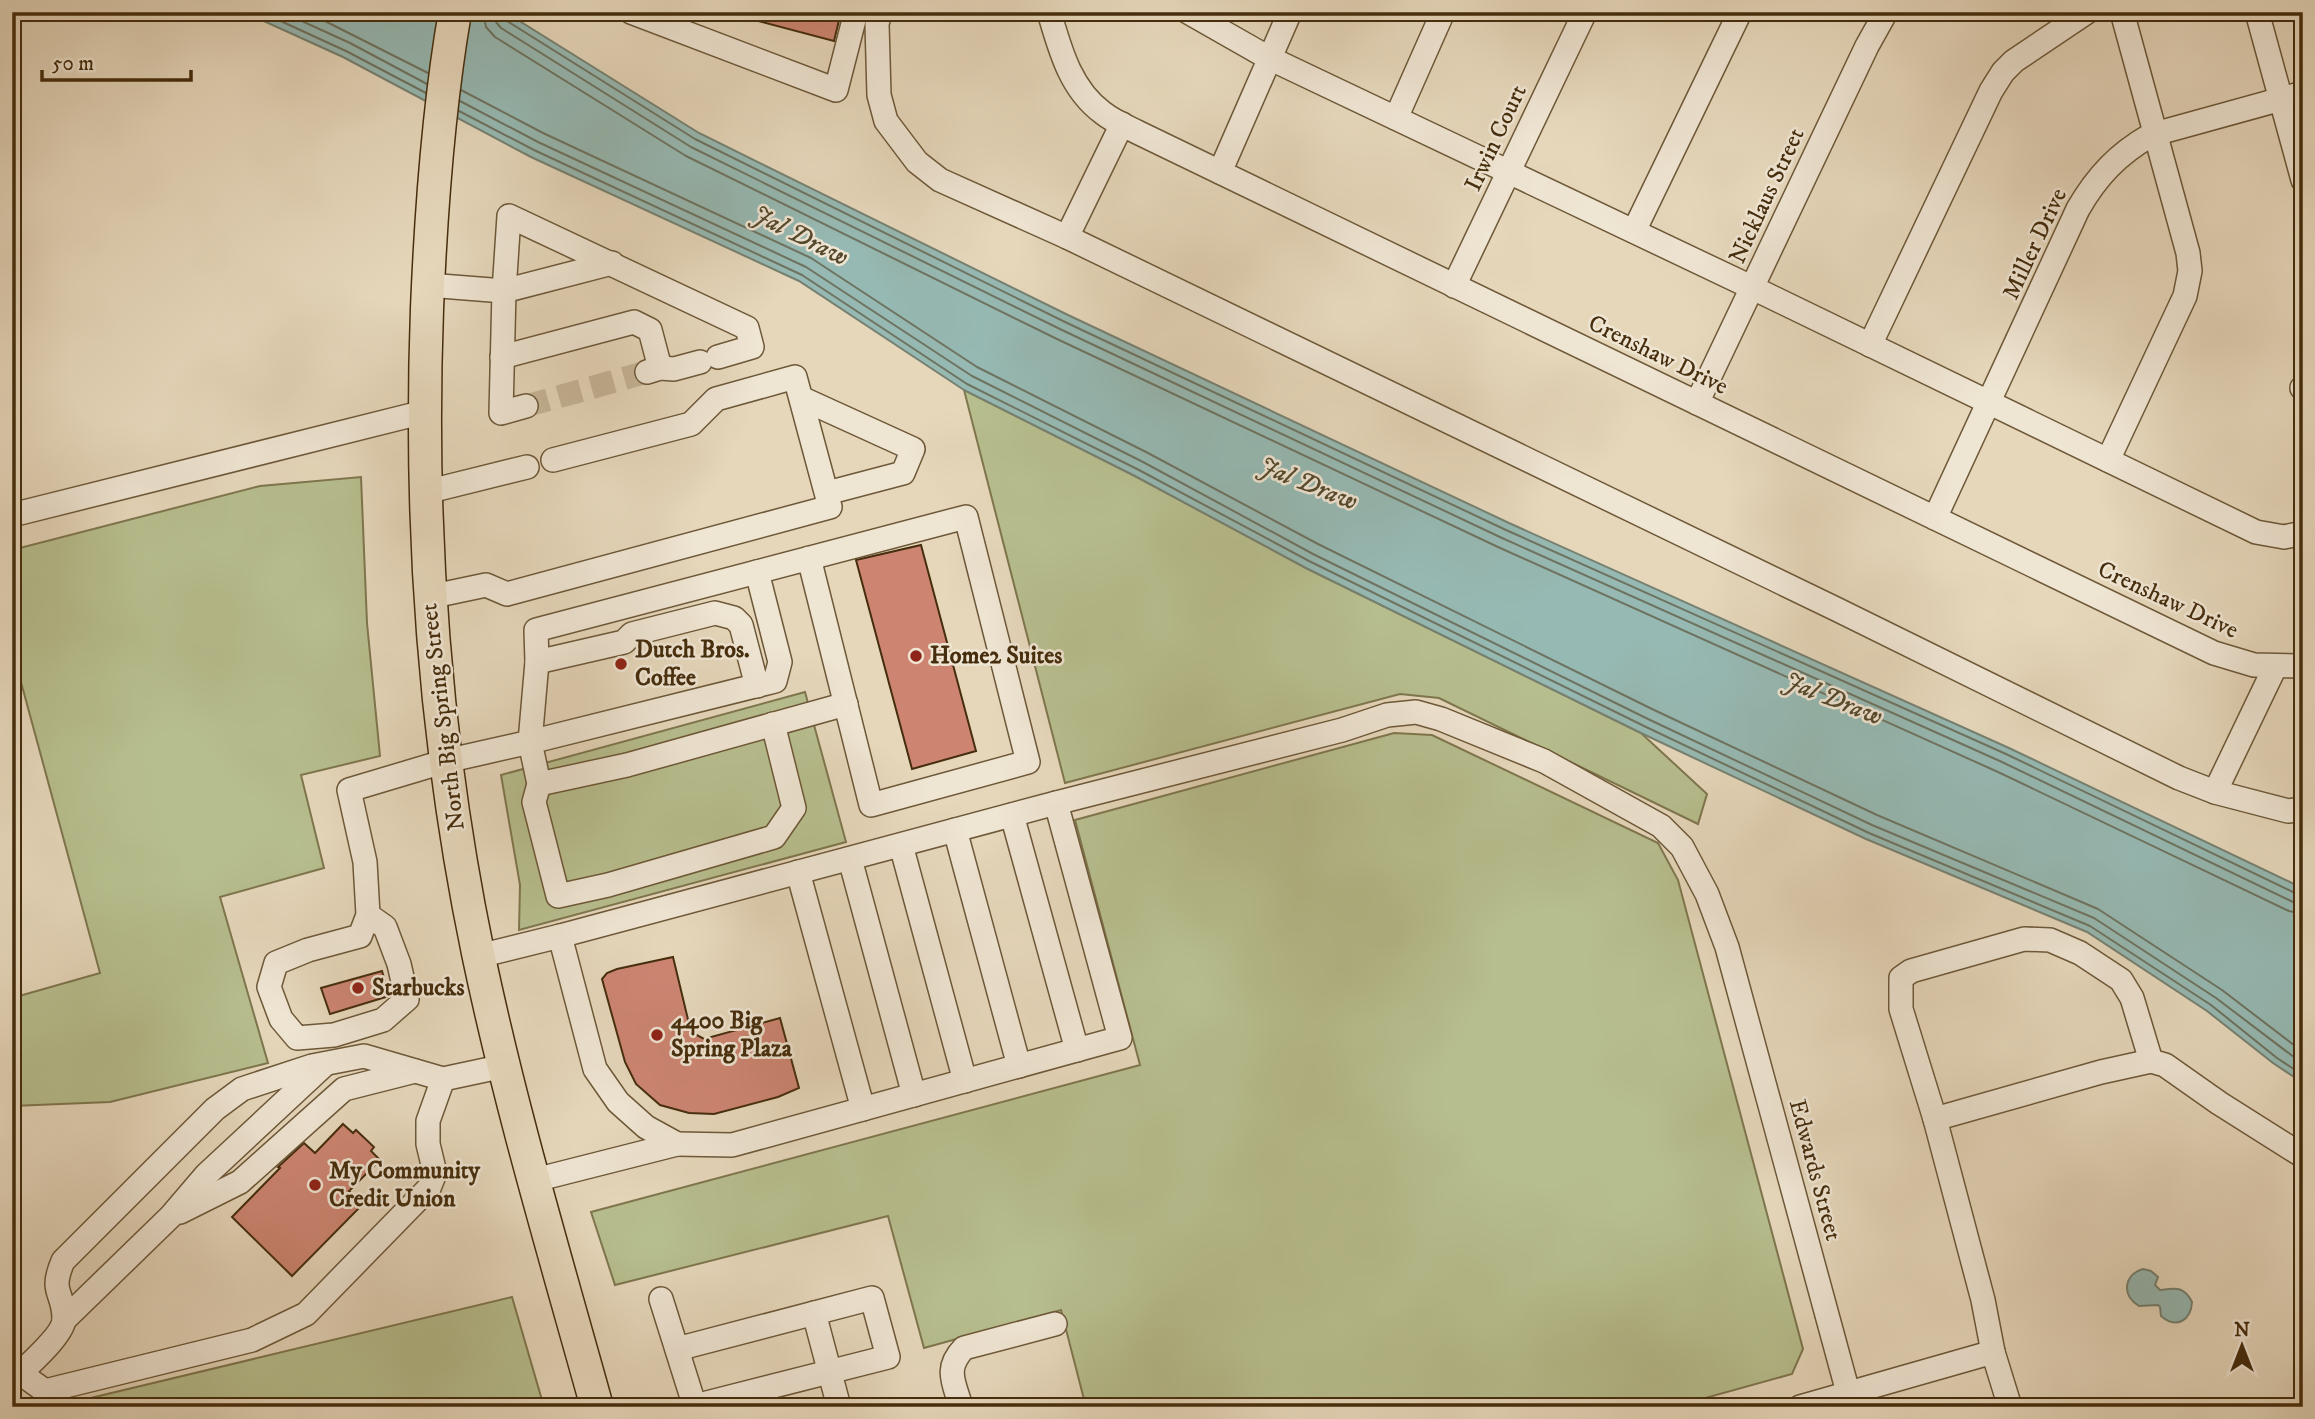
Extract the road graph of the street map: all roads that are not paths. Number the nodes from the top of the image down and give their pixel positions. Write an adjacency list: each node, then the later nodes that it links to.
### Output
1 (455, 12): 26 (highway, North Big Spring Street)
2 (631, 12): 3 (street)
3 (856, 12)
4 (880, 12): 24 (street)
5 (1049, 12): 18 (street, Crenshaw Drive)
6 (1188, 12): 15 (street)
7 (1290, 12): 15 (street)
8 (1443, 12): 17 (street)
9 (1585, 12): 20 (street, Irwin Court)
10 (1740, 12): 23 (street)
11 (1886, 12): 28 (street, Nicklaus Street)
12 (2087, 12): 30 (street)
13 (2122, 12): 19 (street)
14 (2257, 12): 16 (street)
15 (1271, 58): 17 (street); 21 (street)
16 (2292, 96): 19 (street, Miller Drive); 22 (street)
17 (1396, 118): 20 (street)
18 (1122, 124): 21 (street, Crenshaw Drive); 24 (street)
19 (2154, 134): 34 (street, Miller Drive); 38 (street)
20 (1509, 171): 23 (street); 27 (street, Irwin Court)
21 (1220, 172): 27 (street, Crenshaw Drive)
22 (2303, 180)
23 (1634, 231): 28 (street)
24 (1067, 237): 57 (street)
25 (612, 263): 29 (street); 29 (street); 31 (street)
26 (428, 285): 29 (street); 36 (highway, North Big Spring Street)
27 (1454, 286): 33 (street, Crenshaw Drive)
28 (1753, 288): 30 (street); 33 (street, Nicklaus Street)
29 (504, 291): 31 (street)
30 (1870, 345): 34 (street)
31 (502, 357): 35 (street)
32 (801, 398): 37 (street); 41 (street); 41 (street)
33 (1697, 402): 43 (street, Crenshaw Drive)
34 (1989, 405): 38 (street); 43 (street, Miller Drive)
35 (526, 406)
36 (424, 412): 40 (highway, North Big Spring Street); 42 (street)
37 (553, 460)
38 (2108, 460): 44 (street)
39 (527, 467): 40 (street)
40 (426, 492): 47 (highway, North Big Spring Street)
41 (827, 493): 47 (street)
42 (12, 515)
43 (1935, 518): 50 (street, Crenshaw Drive)
44 (2303, 533)
45 (809, 558): 46 (street); 52 (street); 52 (street)
46 (757, 572): 48 (street); 51 (street)
47 (429, 597): 55 (highway, North Big Spring Street)
48 (537, 663): 51 (street); 54 (street)
49 (2303, 666): 50 (street, Crenshaw Drive)
50 (2275, 667): 57 (street)
51 (757, 686): 54 (street)
52 (846, 704): 53 (street)
53 (773, 724): 56 (street); 56 (street)
54 (530, 742): 55 (street); 56 (street)
55 (446, 761): 65 (street); 67 (highway, North Big Spring Street)
56 (539, 784)
57 (2215, 792): 59 (street)
58 (1056, 803): 60 (street, Edwards Street); 68 (street); 91 (street, Edwards Street)
59 (2303, 810)
60 (1012, 815): 61 (street, Edwards Street); 68 (street)
61 (955, 830): 62 (street, Edwards Street); 73 (street)
62 (901, 845): 63 (street, Edwards Street); 75 (street)
63 (850, 859): 64 (street, Edwards Street); 76 (street)
64 (798, 872): 66 (street, Edwards Street); 77 (street)
65 (368, 915): 65 (street)
66 (560, 936): 67 (street, Edwards Street); 79 (street)
67 (479, 956): 72 (highway, North Big Spring Street)
68 (1077, 1050): 73 (street)
69 (2151, 1061): 78 (street); 78 (street); 80 (street)
70 (325, 1064): 71 (street); 82 (street); 85 (street)
71 (395, 1065): 74 (street); 82 (street); 82 (street)
72 (505, 1066): 74 (street); 81 (highway, North Big Spring Street)
73 (1019, 1066): 75 (street)
74 (443, 1079): 90 (street)
75 (965, 1081): 76 (street)
76 (914, 1095): 77 (street)
77 (863, 1109): 79 (street)
78 (1935, 1119): 88 (street)
79 (677, 1144): 81 (street)
80 (2303, 1157)
81 (535, 1180): 93 (highway, North Big Spring Street)
82 (171, 1216): 85 (street)
83 (662, 1299): 87 (street)
84 (814, 1313): 87 (street); 89 (street); 89 (street)
85 (64, 1320): 90 (street)
86 (1055, 1324): 95 (street)
87 (677, 1349): 92 (street)
88 (1993, 1352): 91 (street); 97 (street)
89 (830, 1371): 92 (street); 94 (street)
90 (16, 1377)
91 (1850, 1400): 96 (street)
92 (694, 1406)
93 (597, 1407)
94 (839, 1407)
95 (961, 1407)
96 (1800, 1407)
97 (2010, 1407)

